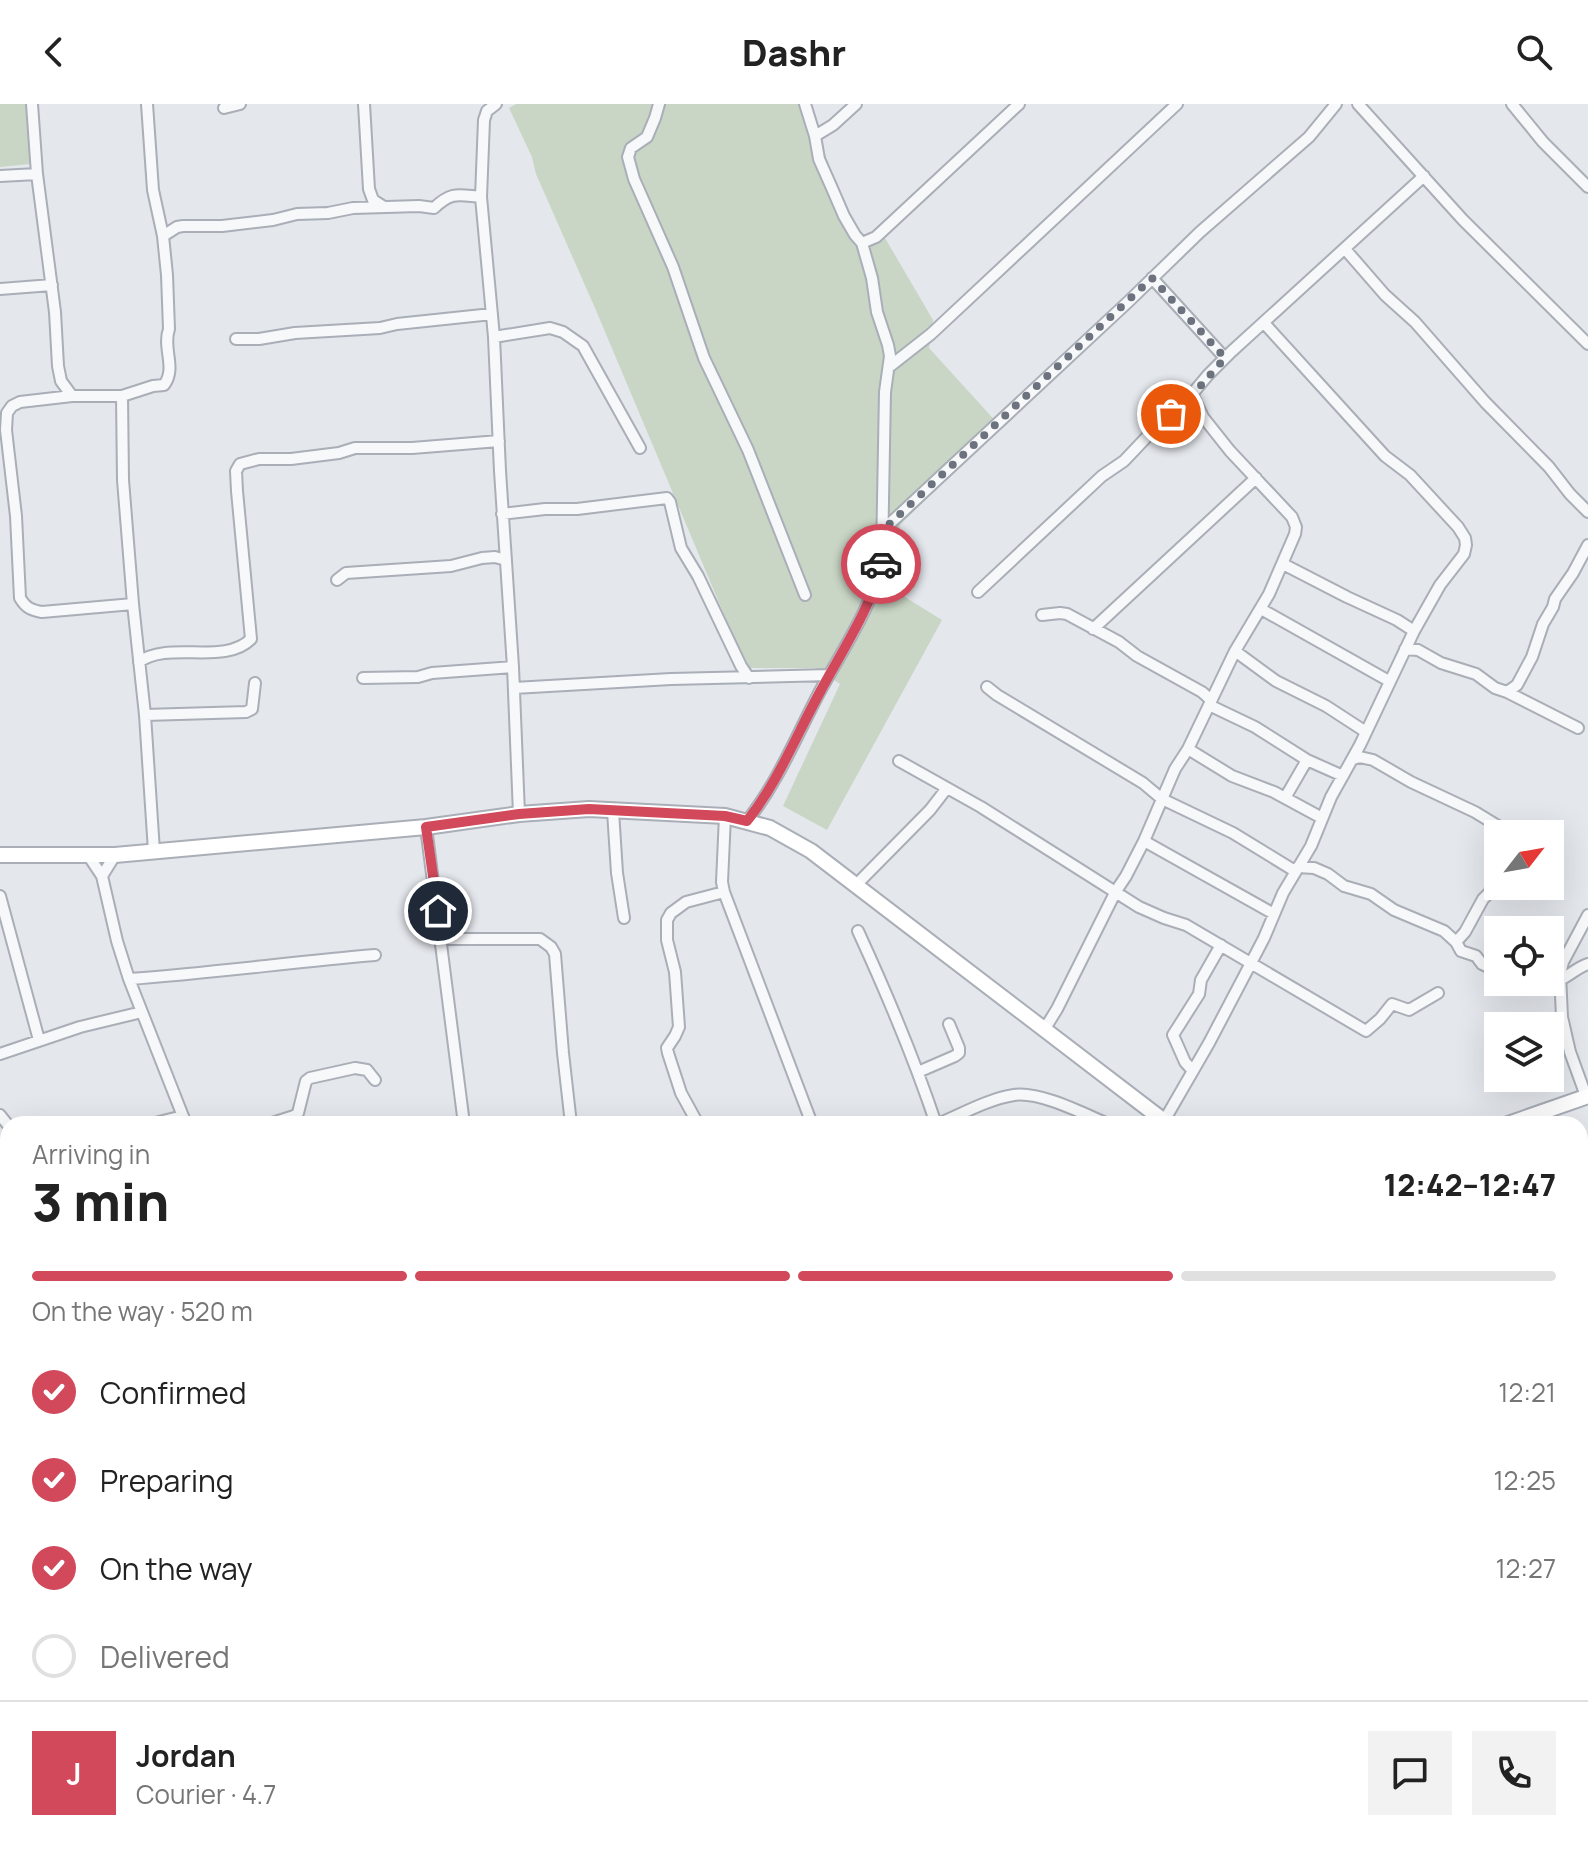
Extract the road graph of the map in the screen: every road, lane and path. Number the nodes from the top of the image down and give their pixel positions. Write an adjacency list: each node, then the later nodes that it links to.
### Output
1 (32, 104): 16 (street)
2 (147, 104): 22 (street)
3 (240, 104): 14 (street)
4 (364, 104): 21 (street)
5 (659, 104): 49 (street)
6 (805, 104): 15 (street)
7 (856, 104): 15 (street)
8 (1019, 104): 23 (street)
9 (1177, 104): 34 (street)
10 (1336, 104): 25 (street)
11 (1358, 104): 18 (street)
12 (1512, 104): 19 (street)
13 (489, 106): 20 (street)
14 (224, 108)
15 (815, 136): 23 (street)
16 (37, 174): 17 (street); 26 (street)
17 (0, 176)
18 (1424, 176): 24 (street); 32 (street)
19 (1588, 187)
20 (481, 197): 21 (street); 28 (street)
21 (385, 208): 22 (street)
22 (163, 236): 37 (street)
23 (862, 243): 34 (street)
24 (1345, 249): 29 (street); 41 (street)
25 (1152, 278): 33 (street); 43 (street)
26 (52, 285): 27 (street); 36 (street)
27 (0, 289)
28 (492, 314): 30 (street); 31 (street)
29 (1264, 323): 33 (street); 54 (street)
30 (494, 337): 38 (street); 39 (street)
31 (236, 339)
32 (1588, 344)
33 (1225, 358): 35 (street)
34 (889, 367): 43 (street)
35 (1192, 394): 40 (street); 48 (street)
36 (72, 396): 37 (street); 50 (street)
37 (122, 396): 50 (street)
38 (499, 441): 42 (street); 57 (street)
39 (640, 448)
40 (1256, 478): 46 (street); 53 (street)
41 (1588, 512)
42 (502, 514): 45 (street); 61 (street)
43 (883, 530): 59 (street)
44 (1588, 545): 66 (street)
45 (506, 560): 47 (street); 58 (street)
46 (1283, 564): 51 (street); 54 (street)
47 (337, 580)
48 (978, 592)
49 (805, 595)
50 (133, 604): 57 (street)
51 (1261, 609): 56 (street); 62 (street)
52 (1042, 615): 53 (street)
53 (1093, 629): 67 (street)
54 (1414, 631): 55 (street)
55 (1405, 649): 62 (street); 66 (street)
56 (1235, 651): 67 (street); 70 (street)
57 (139, 662): 68 (street)
58 (513, 667): 60 (street); 65 (street)
59 (829, 675): 61 (street); 84 (street)
60 (363, 678)
61 (749, 678): 65 (street)
62 (1389, 681): 70 (street)
63 (255, 683): 68 (street)
64 (987, 687): 78 (street)
65 (514, 688): 80 (street)
66 (1507, 692): 69 (street)
67 (1210, 703): 71 (street); 73 (street)
68 (145, 715): 87 (street)
69 (1578, 728)
70 (1366, 732): 72 (street)
71 (1188, 749): 77 (street); 78 (street)
72 (1353, 759): 75 (street); 83 (street)
73 (1307, 760): 75 (street); 77 (street)
74 (899, 761): 76 (street)
75 (1343, 776): 82 (street)
76 (947, 788): 93 (street); 94 (street)
77 (1285, 798): 82 (street)
78 (1162, 799): 86 (street); 91 (street)
79 (613, 811): 80 (main road); 81 (main road); 100 (street)
80 (519, 814): 85 (main road)
81 (725, 816): 84 (main road); 95 (street)
82 (1322, 818): 91 (street)
83 (1488, 820)
84 (747, 821): 93 (main road)
85 (426, 827): 87 (main road); 102 (street)
86 (1144, 841): 94 (street); 98 (street)
87 (154, 851): 90 (main road)
88 (0, 855): 89 (main road)
89 (88, 855): 90 (main road); 92 (street)
90 (115, 855): 92 (street)
91 (1297, 869): 98 (street); 103 (street)
92 (102, 876): 111 (street)
93 (856, 885): 116 (main road)
94 (1116, 891): 104 (street); 116 (street)
95 (724, 892): 127 (street); 128 (street)
96 (0, 896): 117 (street)
97 (1484, 898): 103 (street)
98 (1274, 914): 107 (street)
99 (1588, 915): 106 (street)
100 (624, 918)
101 (858, 931): 120 (street)
102 (442, 939): 125 (street); 126 (street)
103 (1456, 942): 108 (street)
104 (1221, 945): 107 (street); 119 (street)
105 (375, 955): 111 (street)
106 (1564, 960)
107 (1251, 963): 112 (street); 119 (street)
108 (1484, 965)
109 (1582, 966): 110 (street)
110 (1564, 977)
111 (129, 979): 114 (street)
112 (1438, 993)
113 (1558, 996): 122 (street)
114 (142, 1012): 117 (street); 123 (street)
115 (949, 1024): 120 (street)
116 (1044, 1030): 132 (main road)
117 (39, 1040): 118 (street)
118 (0, 1054)
119 (1193, 1071): 133 (street)
120 (918, 1072): 129 (street)
121 (375, 1080): 124 (street)
122 (1587, 1096): 134 (main road)
123 (182, 1116)
124 (294, 1116)
125 (463, 1116)
126 (570, 1116)
127 (694, 1116)
128 (809, 1116)
129 (934, 1116)
130 (957, 1116): 131 (street)
131 (1079, 1116)
132 (1157, 1116)
133 (1170, 1116)
134 (1531, 1116)

